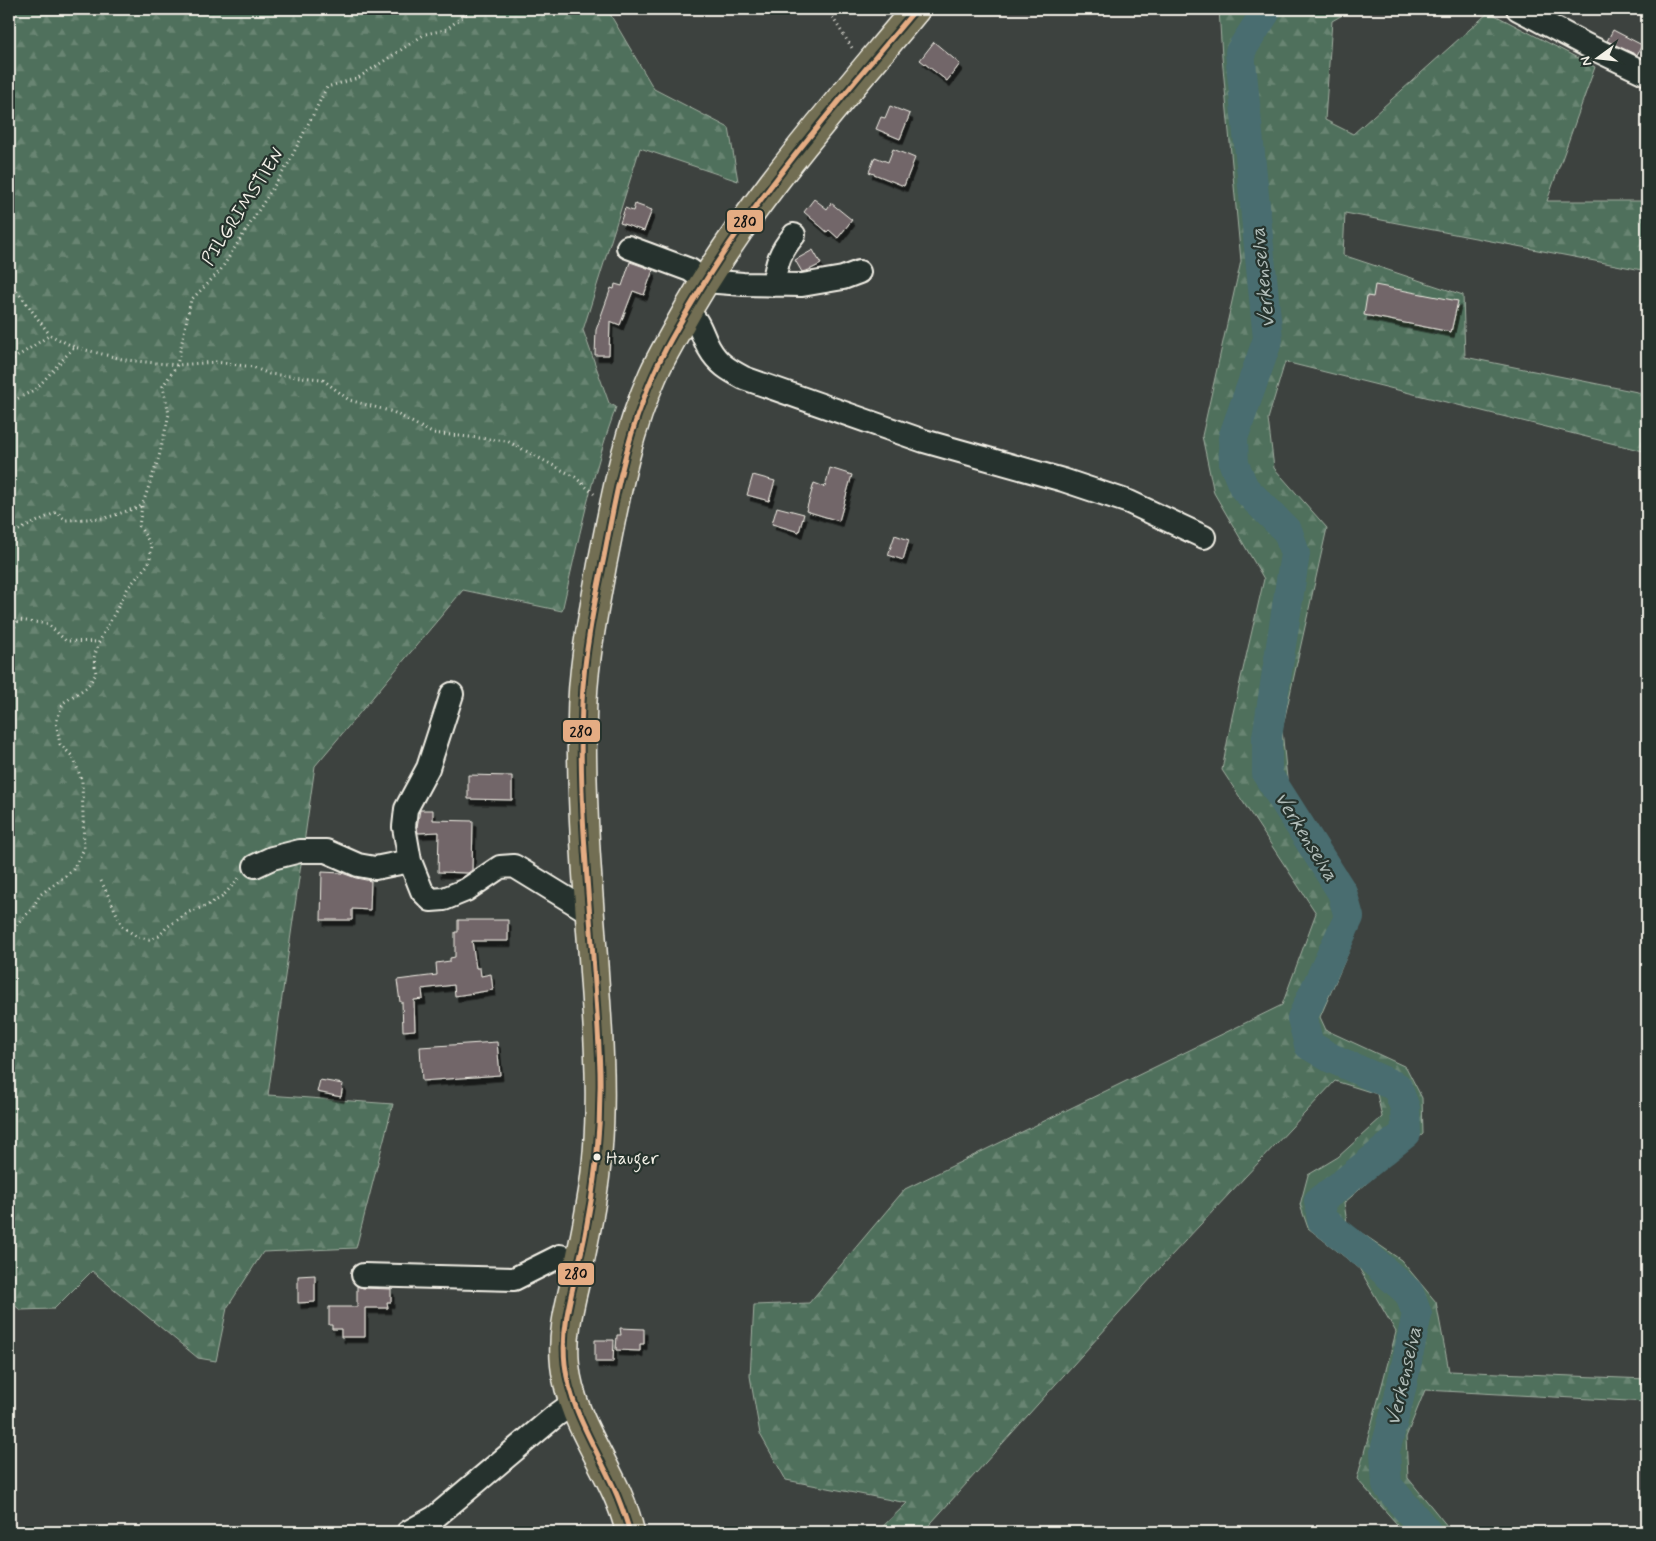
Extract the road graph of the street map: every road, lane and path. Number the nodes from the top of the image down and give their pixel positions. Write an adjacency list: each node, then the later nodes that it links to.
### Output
1 (473, 9): 17 (path, PILGRIMSTIEN)
2 (827, 9): 5 (path)
3 (916, 9): 10 (main road)
4 (1518, 9): 6 (street)
5 (862, 46)
6 (1647, 74)
7 (794, 235): 12 (street)
8 (628, 247): 10 (street)
9 (860, 272): 12 (street)
10 (705, 281): 12 (street); 13 (main road)
11 (9, 285): 14 (path)
12 (773, 285)
13 (687, 312): 24 (street); 31 (main road)
14 (50, 335): 15 (path); 16 (path)
15 (74, 348): 17 (path); 18 (path)
16 (9, 362)
17 (177, 365): 20 (path); 22 (path, PILGRIMSTIEN)
18 (9, 403)
19 (596, 485): 20 (path)
20 (594, 494): 21 (path)
21 (592, 504)
22 (142, 506): 23 (path); 26 (path, PILGRIMSTIEN)
23 (9, 532)
24 (1204, 537)
25 (9, 635): 26 (path)
26 (100, 642): 32 (path, PILGRIMSTIEN)
27 (452, 694): 28 (street)
28 (410, 861): 29 (street); 31 (street)
29 (255, 866): 30 (path)
30 (101, 882)
31 (589, 912): 33 (main road)
32 (9, 932)
33 (580, 1261): 34 (street); 35 (main road)
34 (363, 1275)
35 (573, 1403): 36 (street); 37 (main road)
36 (408, 1532)
37 (630, 1532)

